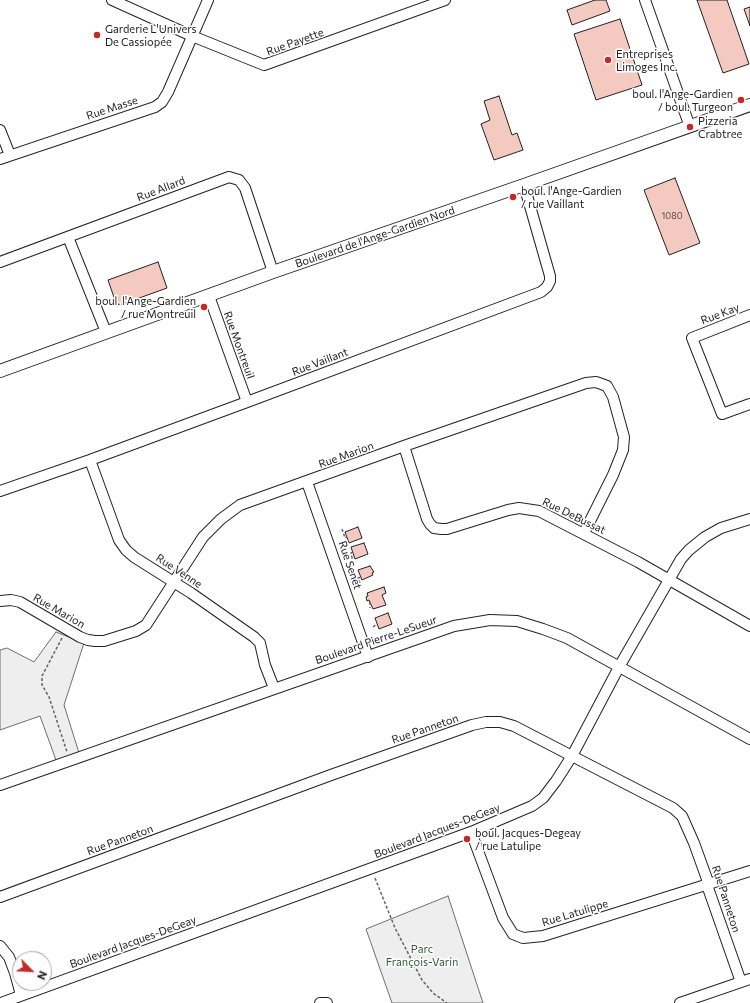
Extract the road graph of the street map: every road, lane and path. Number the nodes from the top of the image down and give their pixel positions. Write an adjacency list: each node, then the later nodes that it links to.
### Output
1 (112, 0): 5 (street, Rue Payette)
2 (208, 0): 5 (street, Rue Masse)
3 (445, 0): 5 (street, Rue Payette)
4 (646, 0): 7 (street)
5 (192, 36): 9 (street, Rue Masse)
6 (750, 105): 7 (main road, Boulevard de l'Ange-Gardien Nord)
7 (690, 127): 11 (main road, Boulevard de l'Ange-Gardien Nord)
8 (0, 130): 9 (street)
9 (10, 155): 10 (street, Rue Masse)
10 (0, 159)
11 (524, 185): 14 (main road, Boulevard de l'Ange-Gardien Nord); 19 (street, Rue Vaillant)
12 (68, 237): 13 (street, Rue Allard); 14 (street, Rue Allard); 17 (street)
13 (0, 262)
14 (274, 272): 15 (main road, Boulevard de l'Ange-Gardien Nord)
15 (209, 296): 17 (main road, Boulevard de l'Ange-Gardien Nord); 19 (street, Rue Montreuil)
16 (750, 315): 20 (street, Rue Kay)
17 (106, 332): 18 (main road, Boulevard de l'Ange-Gardien Nord)
18 (0, 372)
19 (247, 402): 22 (street, Rue Vaillant)
20 (750, 404)
21 (404, 446): 23 (street, Rue Marion); 27 (street, Rue DeBussat); 27 (street, Rue Marion)
22 (90, 460): 24 (street, Rue Vaillant); 33 (street, Rue Venne)
23 (307, 482): 33 (street, Rue Marion); 42 (street, Rue Senet)
24 (0, 491)
25 (750, 519): 32 (street, Boulevard Jacques-DeGeay)
26 (342, 529): 28 (path)
27 (584, 533): 32 (street, Rue DeBussat)
28 (347, 537)
29 (353, 552): 30 (path)
30 (353, 562)
31 (361, 577): 34 (path)
32 (669, 579): 39 (street, Rue DeBussat); 43 (street, Boulevard Jacques-DeGeay)
33 (175, 582): 41 (street, Rue Marion); 44 (street, Rue Venne)
34 (360, 583)
35 (0, 601): 41 (street, Rue Marion)
36 (370, 602): 37 (path)
37 (370, 608)
38 (378, 624): 40 (path)
39 (750, 626)
40 (372, 627)
41 (66, 629): 47 (path)
42 (368, 657): 43 (street, Boulevard Pierre-LeSueur); 44 (street, Boulevard Pierre-LeSueur)
43 (619, 667): 45 (street, Boulevard Pierre-LeSueur); 46 (street, Boulevard Jacques-DeGeay)
44 (274, 688): 47 (street, Boulevard Pierre-LeSueur)
45 (750, 739)
46 (572, 756): 49 (street, Boulevard Jacques-DeGeay); 52 (street, Rue Panneton); 53 (street, Rue Panneton)
47 (69, 761): 48 (street, Boulevard Pierre-LeSueur)
48 (0, 785)
49 (470, 832): 50 (street, Boulevard Jacques-DeGeay); 52 (street, Rue Latulippe)
50 (371, 868): 56 (street, Boulevard Jacques-DeGeay); 60 (path)
51 (750, 871): 52 (street, Rue Latulippe)
52 (707, 885): 55 (street, Rue Panneton)
53 (0, 897)
54 (0, 946): 56 (street)
55 (746, 981): 61 (street)
56 (21, 995): 57 (street, Boulevard Jacques-DeGeay)
57 (1, 1003)
58 (320, 1003): 59 (street)
59 (326, 1003)
60 (447, 1003)
61 (680, 1003)

